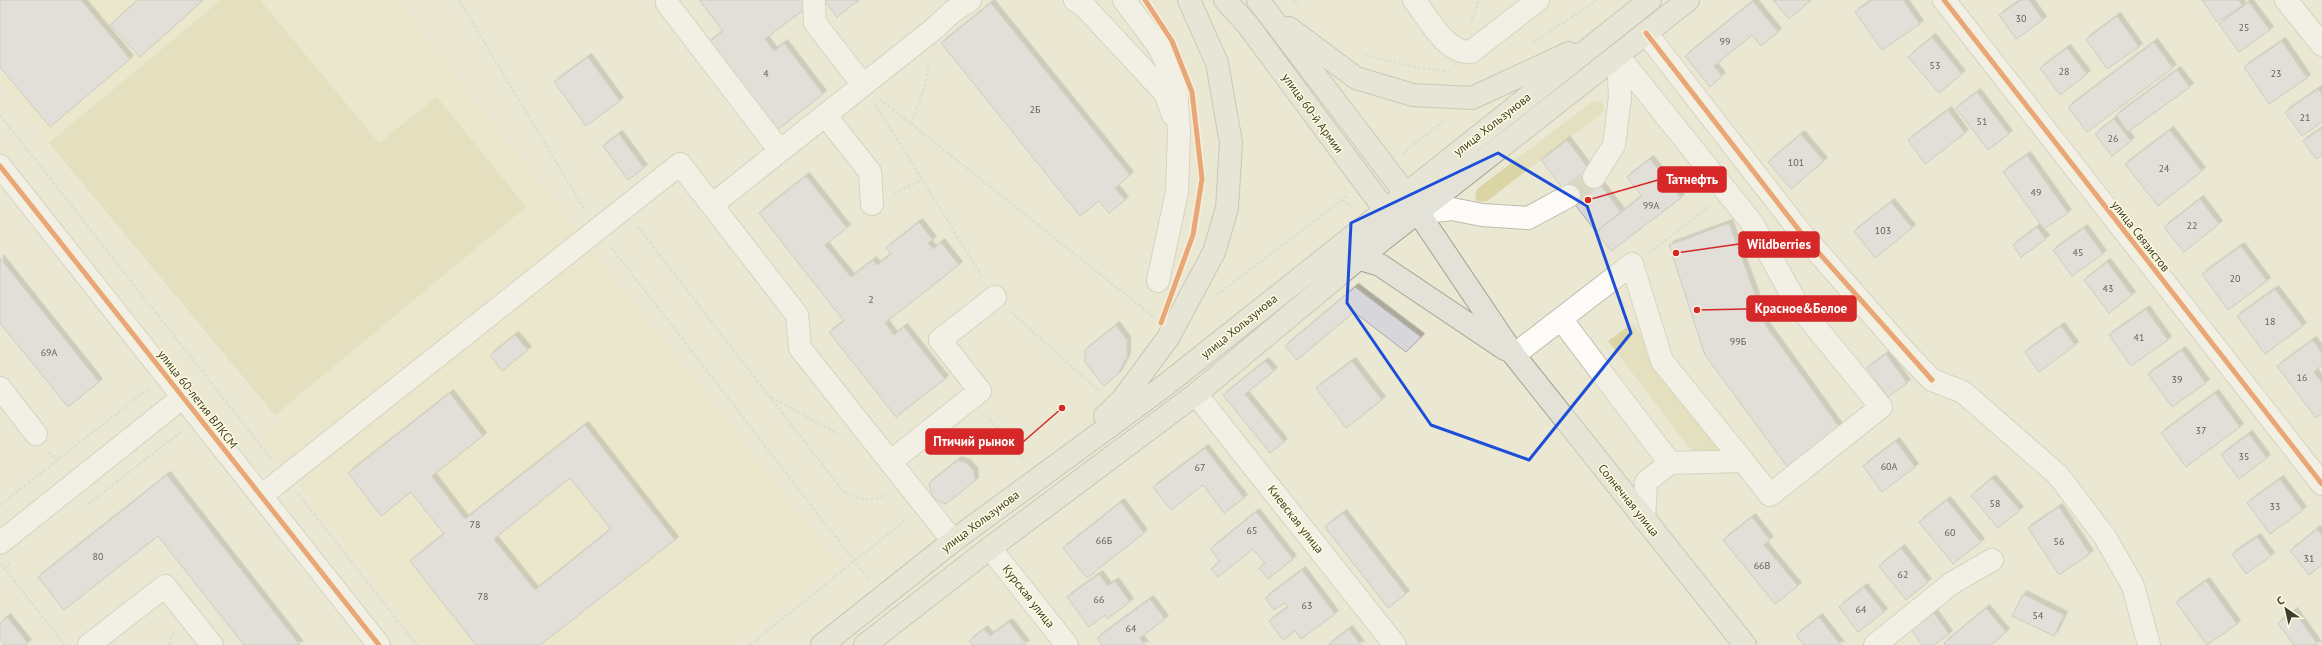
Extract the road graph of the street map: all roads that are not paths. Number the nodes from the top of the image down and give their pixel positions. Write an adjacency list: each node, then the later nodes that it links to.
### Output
1 (1075, 0): 21 (street)
2 (1124, 0): 21 (street)
3 (1188, 0): 45 (main road)
4 (1225, 0): 29 (main road, улица 60-й Армии)
5 (1414, 0): 12 (street)
6 (1650, 0): 16 (main road, улица Хользунова)
7 (1688, 0): 15 (main road, улица Хользунова)
8 (1944, 0): 46 (street, улица Связистов)
9 (2286, 0): 17 (street)
10 (668, 1): 22 (street)
11 (814, 2): 19 (street)
12 (1531, 2)
13 (955, 4): 19 (street)
14 (1262, 5): 16 (main road); 25 (main road, улица 60-й Армии)
15 (1646, 33): 18 (main road, улица Хользунова); 62 (street)
16 (1601, 39): 25 (main road, улица Хользунова)
17 (2322, 45)
18 (1618, 56): 24 (street); 30 (main road, улица Хользунова); 42 (street)
19 (863, 85): 20 (street)
20 (825, 115): 22 (street); 27 (street)
21 (1179, 132): 34 (street)
22 (780, 151): 28 (street)
23 (0, 166): 40 (street, улица 60-летия ВЛКСМ)
24 (1594, 177)
25 (1405, 193): 29 (main road, улица Хользунова); 30 (main road, улица 60-й Армии)
26 (1569, 196): 30 (street)
27 (872, 204)
28 (712, 205): 43 (street); 47 (street)
29 (1385, 210): 31 (main road, улица 60-й Армии); 32 (main road, улица Хользунова)
30 (1418, 213): 31 (main road, улица Хользунова); 37 (main road, Солнечная улица)
31 (1398, 228): 33 (main road, улица Хользунова)
32 (1332, 250): 33 (main road, Солнечная улица); 45 (main road, улица Хользунова)
33 (1358, 259): 37 (main road, Солнечная улица); 39 (main road, улица Хользунова)
34 (1158, 281)
35 (995, 297): 43 (street)
36 (1561, 319): 37 (street); 42 (street); 44 (street)
37 (1514, 355): 48 (main road, Солнечная улица)
38 (0, 388): 41 (street)
39 (1196, 394): 51 (main road, улица Хользунова); 59 (street, Киевская улица)
40 (183, 397): 47 (street, улица 60-летия ВЛКСМ); 50 (street)
41 (36, 434)
42 (1744, 460): 44 (street)
43 (890, 462): 49 (street)
44 (1670, 463): 48 (street)
45 (1033, 471): 49 (main road, улица Хользунова)
46 (2322, 484)
47 (261, 496): 55 (street, улица 60-летия ВЛКСМ)
48 (1644, 519): 60 (main road, Солнечная улица)
49 (953, 541): 56 (main road, улица Хользунова)
50 (0, 543)
51 (990, 548): 57 (main road, улица Хользунова); 58 (street, Курская улица)
52 (1992, 560): 61 (street)
53 (89, 645): 54 (street)
54 (212, 645)
55 (380, 645)
56 (822, 645)
57 (865, 645)
58 (1067, 645)
59 (1395, 645)
60 (1745, 645)
61 (1875, 645)
62 (2149, 645)

